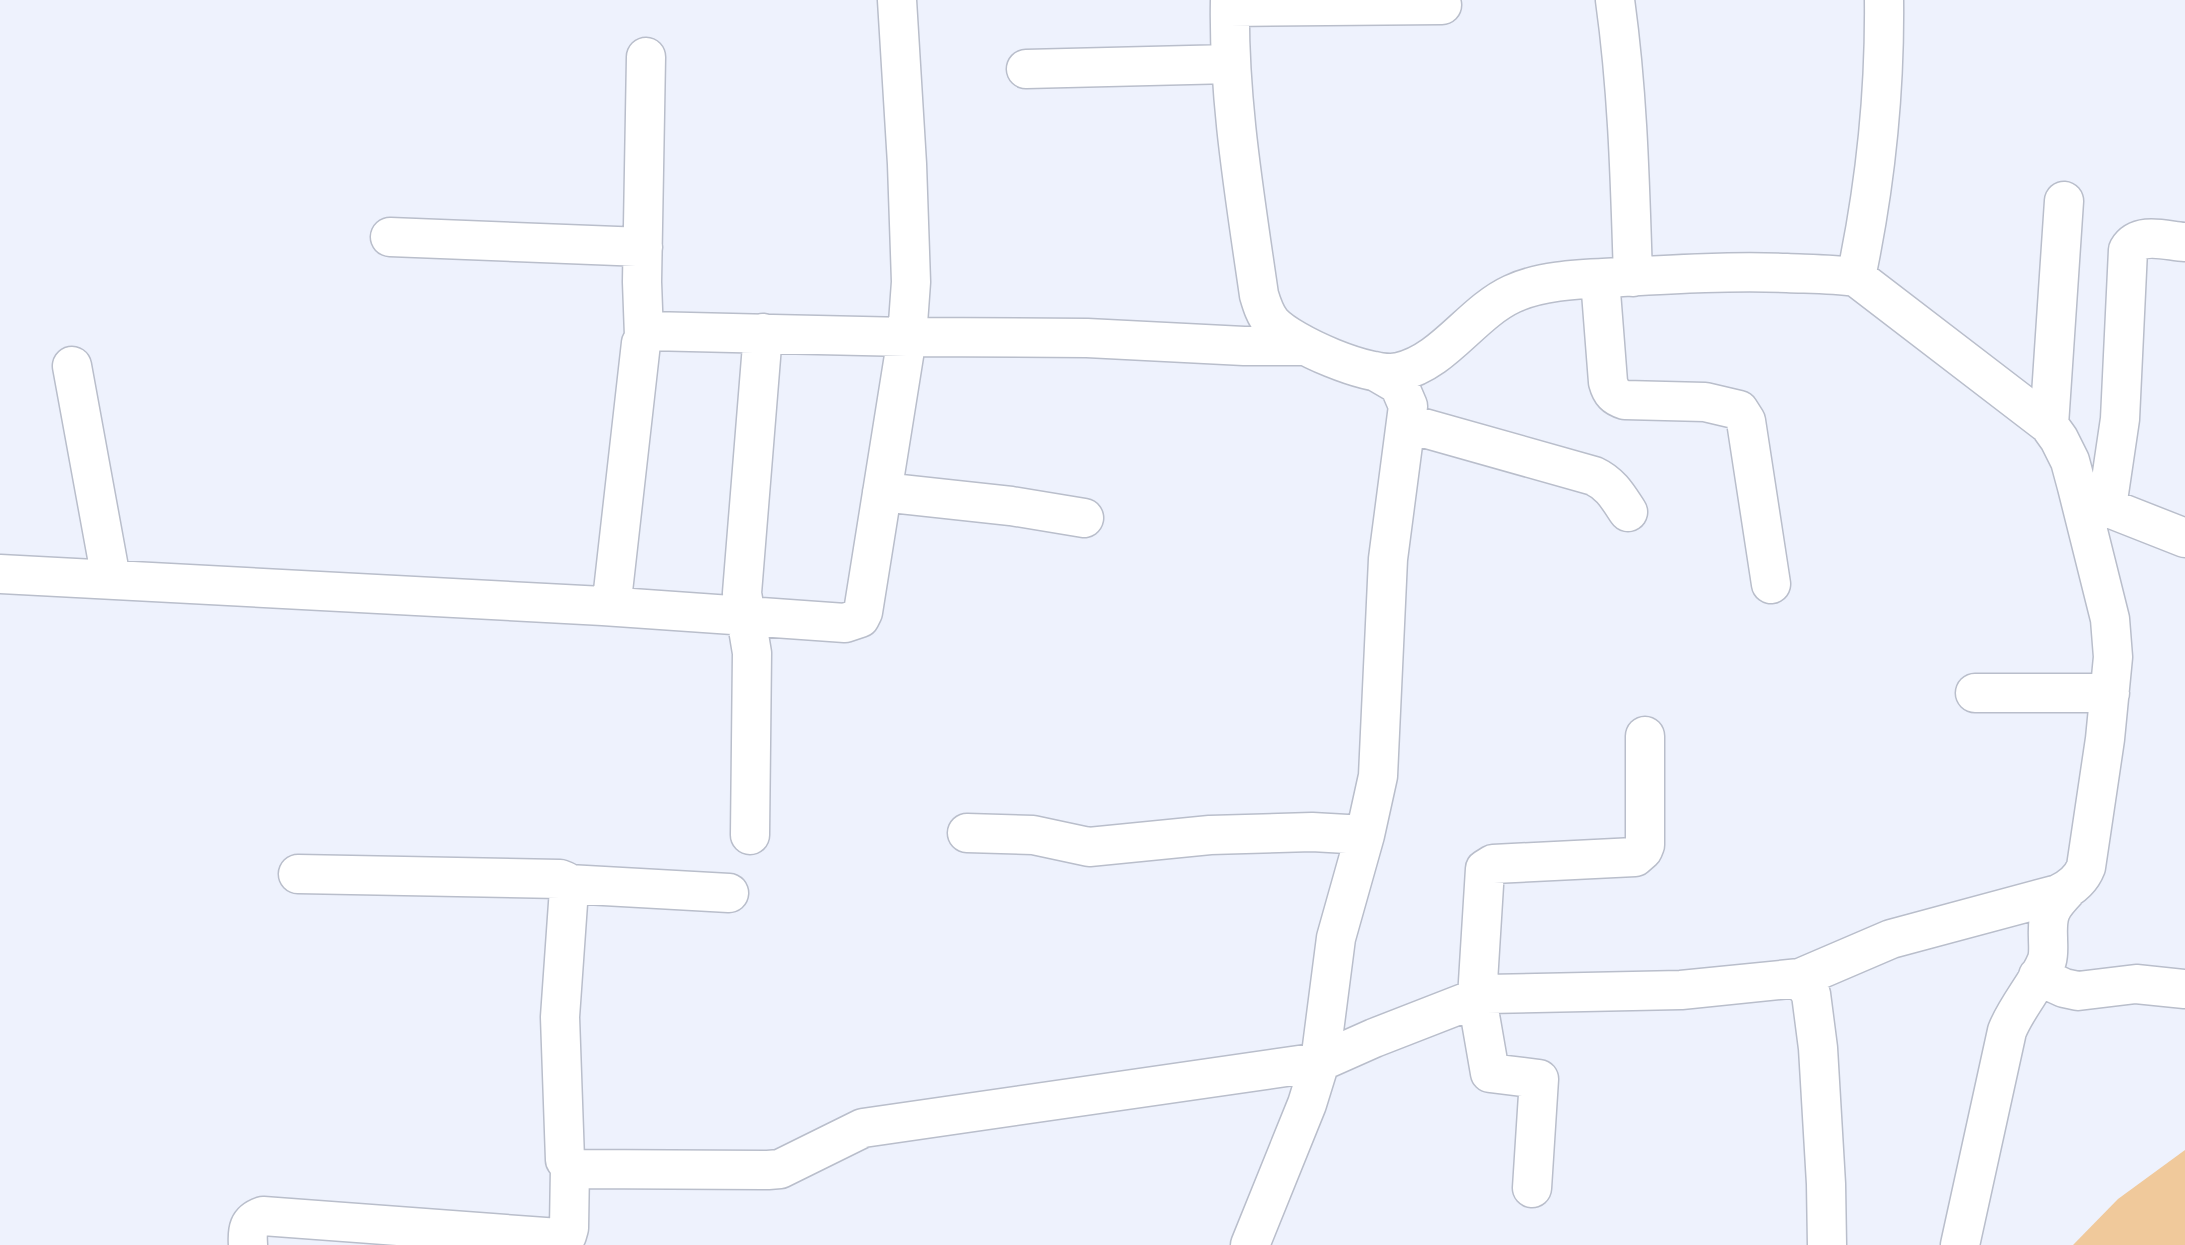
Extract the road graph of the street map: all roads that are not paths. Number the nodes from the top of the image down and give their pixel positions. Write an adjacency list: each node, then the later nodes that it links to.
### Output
1 (897, 0): 17 (street)
2 (1615, 0): 14 (street)
3 (1884, 0): 13 (street)
4 (1230, 4): 5 (street); 7 (street)
5 (1442, 5)
6 (646, 57): 12 (street)
7 (1231, 64): 8 (street); 18 (street)
8 (1026, 69)
9 (2064, 201): 22 (street)
10 (390, 237): 12 (street)
11 (2185, 242): 24 (street)
12 (643, 247): 16 (street)
13 (1856, 277): 14 (street); 22 (street)
14 (1616, 278): 20 (street); 30 (street)
15 (763, 333): 16 (street); 17 (street); 32 (street)
16 (644, 335): 31 (street)
17 (907, 337): 18 (street); 23 (street)
18 (1304, 346): 20 (street)
19 (72, 366): 29 (street)
20 (1375, 371): 21 (street)
21 (1406, 423): 25 (street); 38 (street)
22 (2049, 425): 24 (street)
23 (883, 492): 26 (street); 32 (street)
24 (2092, 497): 27 (street); 34 (street)
25 (1628, 512)
26 (1084, 518)
27 (2185, 538)
28 (0, 574): 29 (street)
29 (111, 579): 31 (street)
30 (1771, 583)
31 (603, 606): 32 (street)
32 (746, 615): 37 (street)
33 (1975, 693): 34 (street)
34 (2109, 693): 41 (street)
35 (1645, 736): 46 (street)
36 (967, 833): 38 (street)
37 (750, 835)
38 (1365, 835): 47 (street)
39 (298, 874): 40 (street)
40 (568, 884): 42 (street); 48 (street)
41 (2067, 890): 43 (street); 44 (street)
42 (729, 893)
43 (2038, 976): 45 (street); 53 (street)
44 (1800, 978): 46 (street); 52 (street)
45 (2185, 989)
46 (1477, 998): 47 (street); 49 (street)
47 (1320, 1062): 48 (street); 51 (street)
48 (570, 1167): 50 (street)
49 (1532, 1188)
50 (248, 1245)
51 (1250, 1245)
52 (1828, 1245)
53 (1960, 1245)

